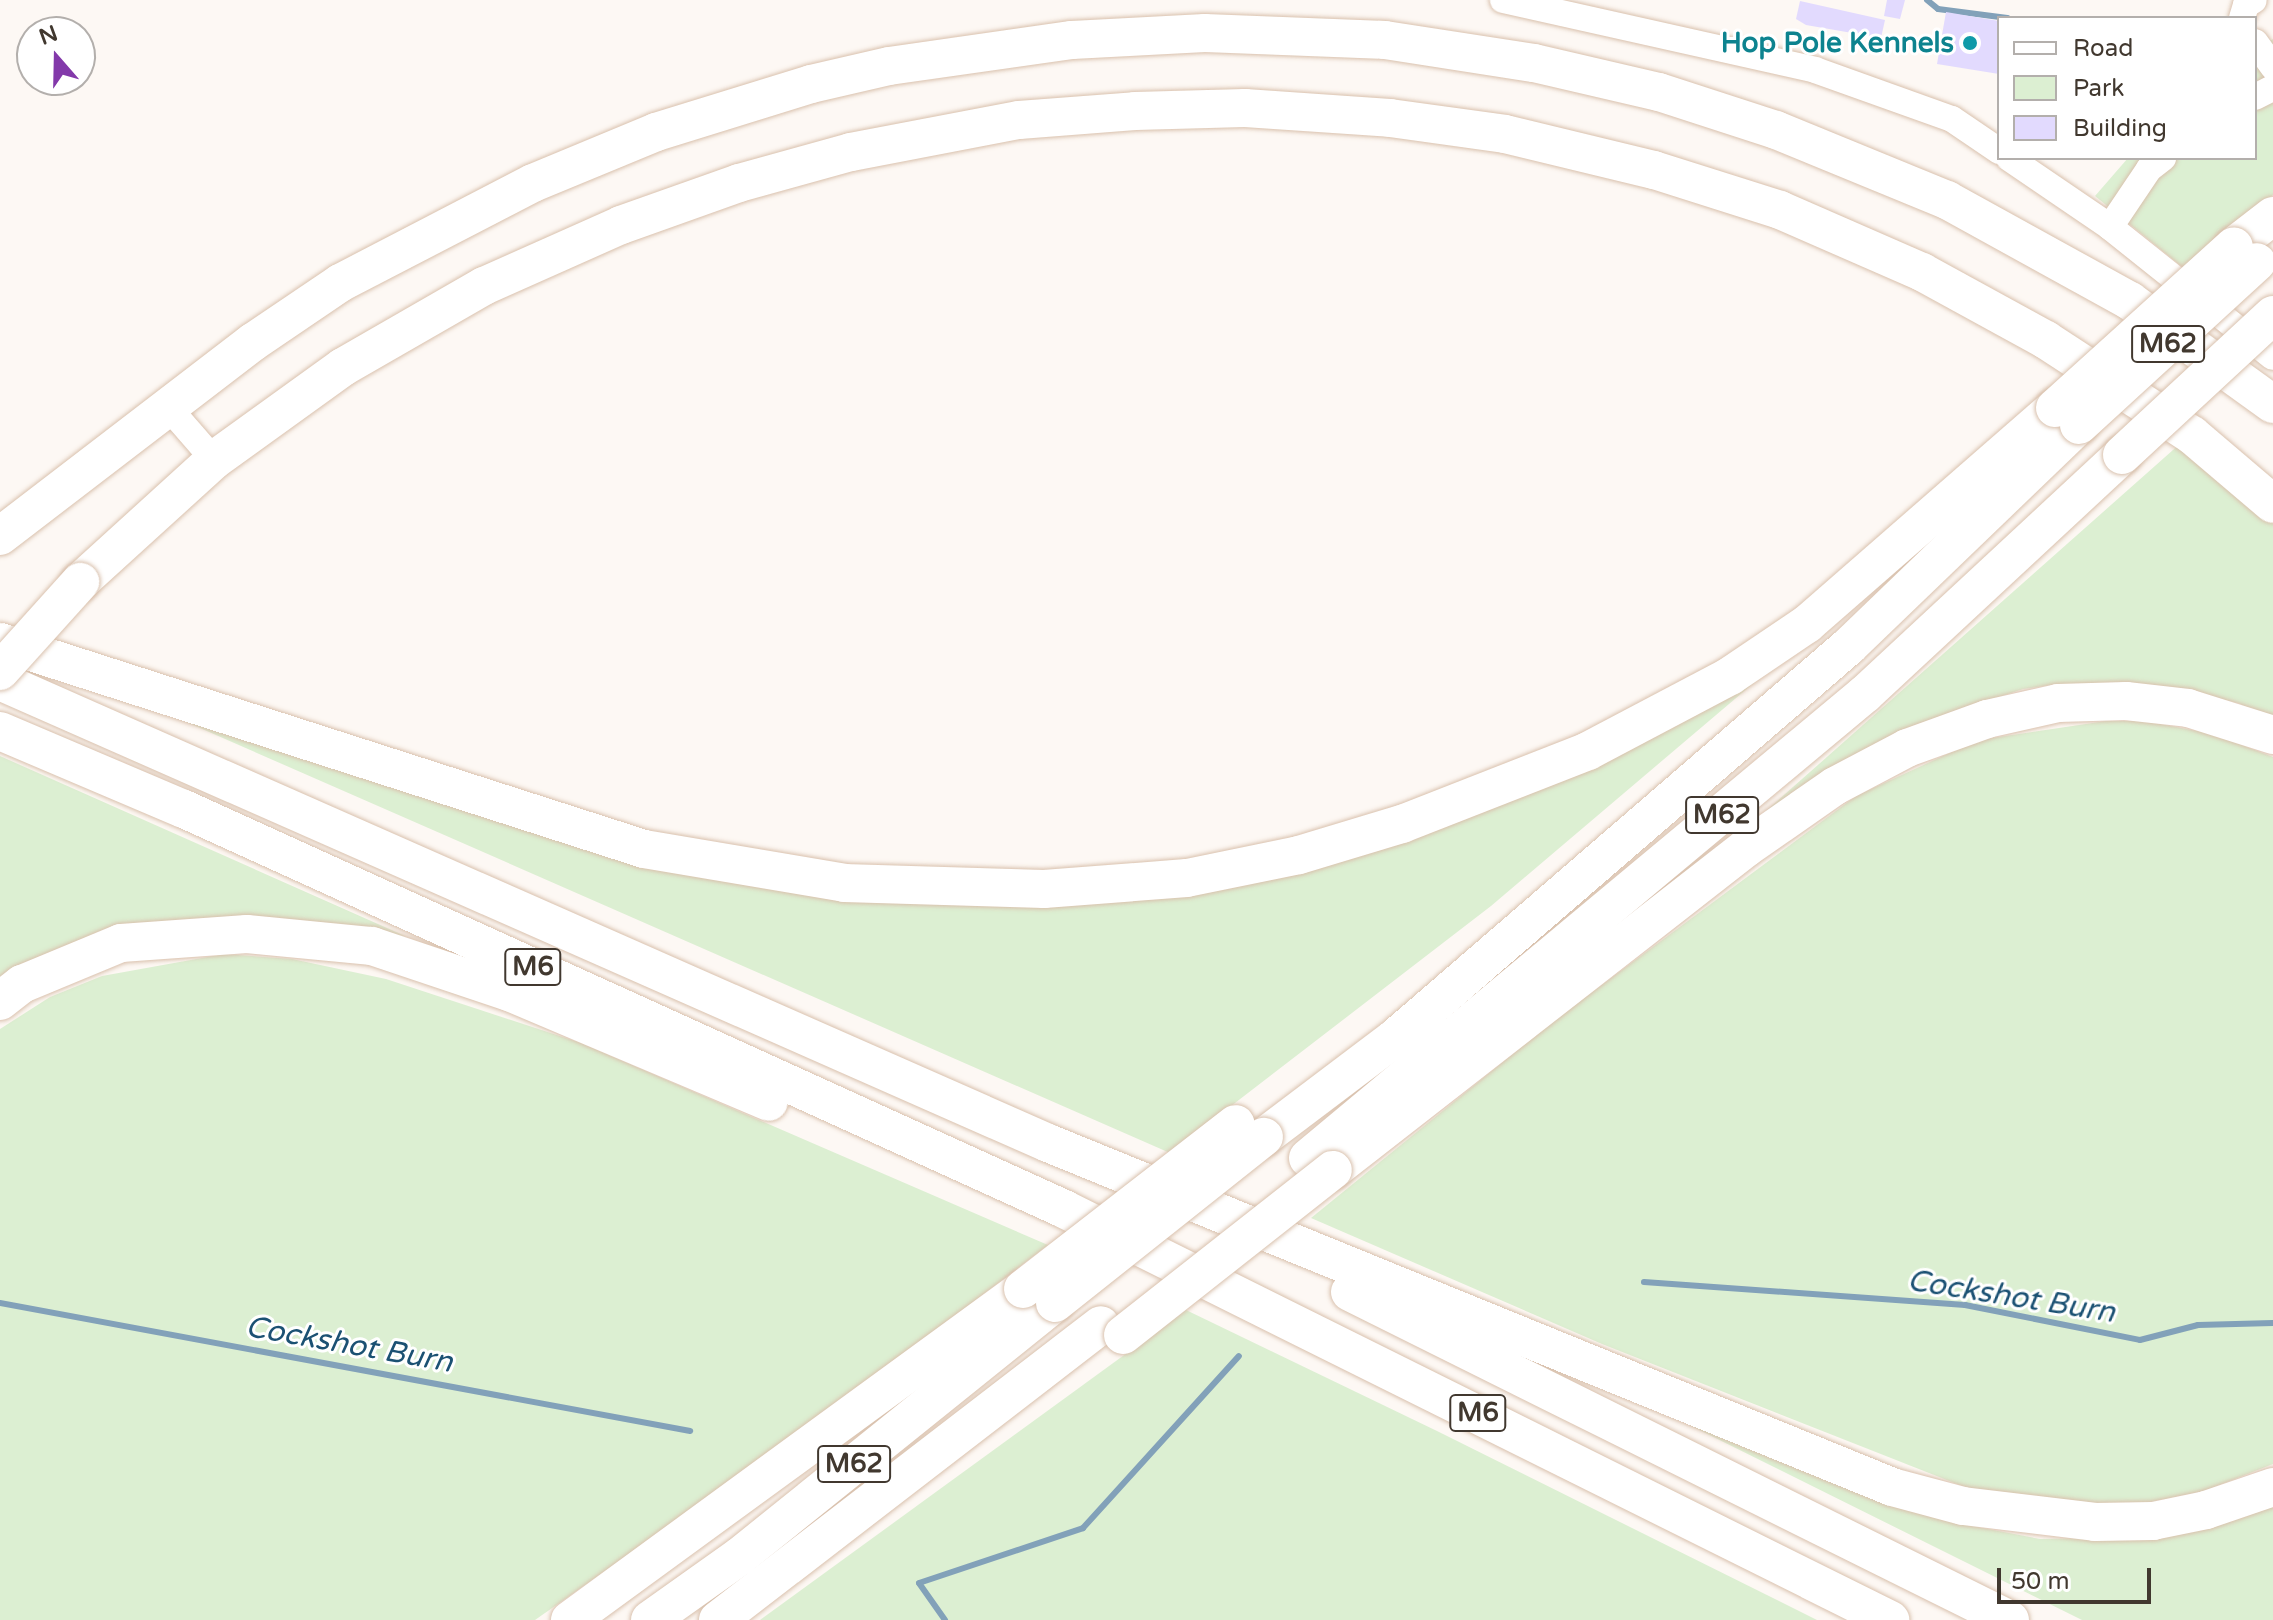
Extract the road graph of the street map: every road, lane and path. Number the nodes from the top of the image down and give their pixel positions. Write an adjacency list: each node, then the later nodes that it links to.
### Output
1 (1503, 0): 6 (street)
2 (2254, 0): 3 (street)
3 (2243, 16)
4 (2257, 45): 5 (street)
5 (2273, 67)
6 (1997, 150)
7 (2012, 160): 10 (street)
8 (2160, 160): 10 (street)
9 (2273, 216): 11 (highway)
10 (2110, 227): 13 (street)
11 (2255, 252): 16 (highway, bridge)
12 (2273, 315): 27 (highway, M62, bridge)
13 (2273, 357)
14 (2273, 404): 15 (highway)
15 (168, 407): 17 (street); 19 (highway)
16 (2067, 417): 20 (highway); 29 (highway, M62, bridge)
17 (214, 460): 18 (highway); 21 (highway, bridge)
18 (2273, 503)
19 (0, 536)
20 (0, 642)
21 (0, 671)
22 (0, 681): 26 (highway, M6)
23 (0, 731): 28 (highway, M6)
24 (2273, 735): 27 (highway)
25 (0, 1001): 28 (highway)
26 (1048, 1143): 30 (highway); 35 (highway, M6)
27 (1320, 1164): 33 (highway, M62)
28 (1064, 1209): 34 (highway, M6)
29 (1039, 1296): 31 (highway); 32 (highway, M62)
30 (2273, 1487)
31 (570, 1620)
32 (650, 1620)
33 (718, 1620)
34 (1890, 1620)
35 (2010, 1620)

